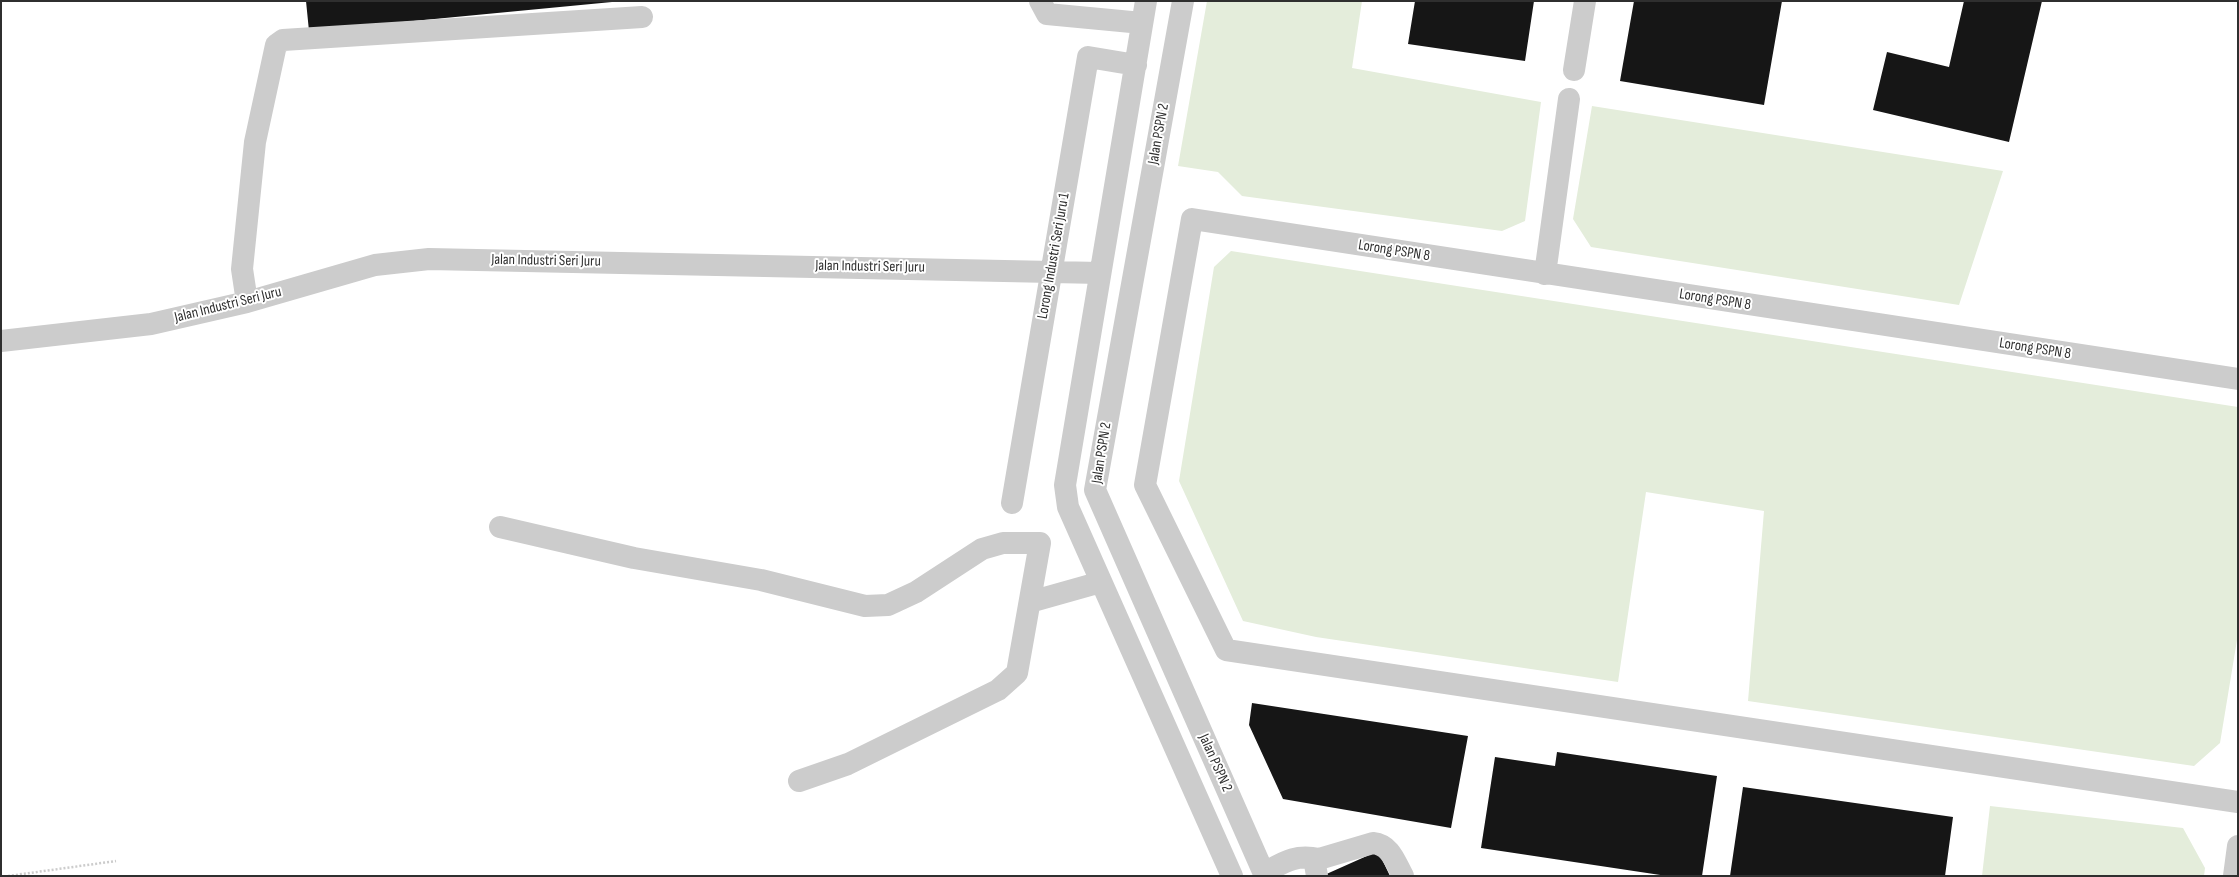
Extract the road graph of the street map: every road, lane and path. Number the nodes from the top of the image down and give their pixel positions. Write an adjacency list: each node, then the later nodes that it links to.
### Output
1 (1040, 1): 6 (street)
2 (1146, 1): 6 (street, Jalan PSPN 2)
3 (1183, 1): 25 (street, Jalan PSPN 2)
4 (1584, 1): 8 (street)
5 (642, 17): 13 (street)
6 (1142, 23): 7 (street, Jalan PSPN 2)
7 (1136, 65): 10 (street, Lorong Industri Seri Juru 1); 11 (street, Jalan PSPN 2)
8 (1574, 70)
9 (1570, 99): 12 (street)
10 (1051, 272): 11 (street, Jalan Industri Seri Juru); 13 (street, Jalan Industri Seri Juru); 16 (street, Lorong Industri Seri Juru 1)
11 (1100, 273): 18 (street, Jalan PSPN 2)
12 (1545, 274): 15 (street, Lorong PSPN 8); 21 (street, Lorong PSPN 8)
13 (248, 302): 14 (street, Jalan Industri Seri Juru)
14 (1, 340)
15 (2238, 379)
16 (1012, 503)
17 (500, 527): 19 (street)
18 (1101, 582): 19 (street); 27 (street, Jalan PSPN 2)
19 (1030, 602): 20 (street)
20 (799, 781)
21 (2238, 802)
22 (2238, 846): 29 (street)
23 (116, 861): 26 (path)
24 (1318, 868): 25 (street); 28 (street)
25 (1264, 875)
26 (8, 876)
27 (1232, 876)
28 (1403, 876)
29 (2234, 876)

